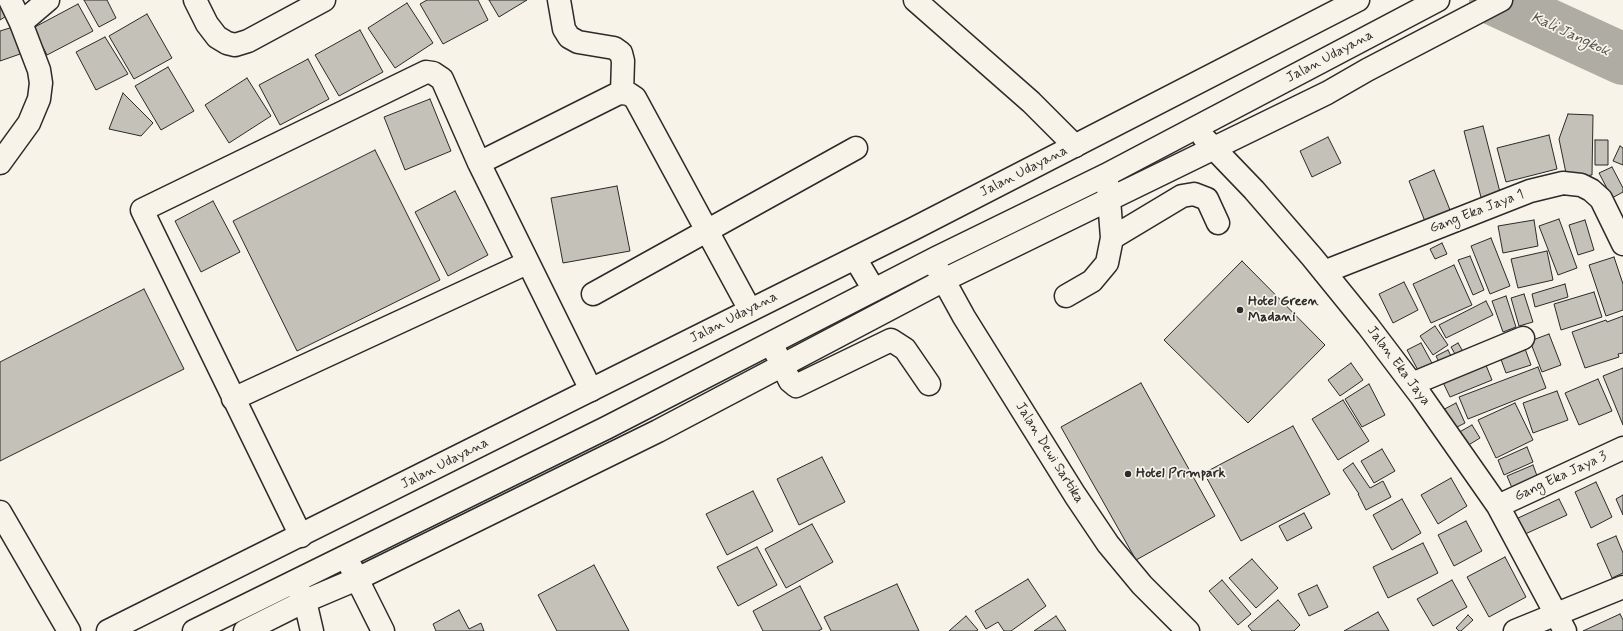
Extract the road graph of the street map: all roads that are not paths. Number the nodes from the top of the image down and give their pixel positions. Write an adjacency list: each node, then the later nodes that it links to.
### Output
1 (10, 0): 10 (street)
2 (48, 0): 10 (street)
3 (195, 0): 4 (street)
4 (324, 0)
5 (559, 0): 11 (street)
6 (915, 0): 13 (street)
7 (1358, 0): 13 (street, Jalan Udayana)
8 (1438, 0): 12 (street, Jalan Udayana)
9 (1501, 0): 15 (street)
10 (21, 23): 16 (street)
11 (622, 92): 17 (street); 21 (street)
12 (1195, 128): 15 (street, Jalan Eka Jaya); 18 (street, Jalan Udayana)
13 (1075, 146): 24 (street, Jalan Udayana)
14 (856, 148): 21 (street)
15 (1214, 148): 19 (street); 27 (street, Jalan Eka Jaya)
16 (0, 163)
17 (479, 163): 26 (street); 38 (street)
18 (1106, 175): 19 (street); 25 (street, Jalan Udayana)
19 (1109, 199): 23 (street); 28 (street)
20 (1218, 223): 23 (street)
21 (707, 231): 30 (street); 32 (street)
22 (1620, 235): 27 (street, Gang Eka Jaya 1)
23 (1112, 238): 31 (street)
24 (855, 258): 29 (street); 32 (street, Jalan Udayana)
25 (932, 260): 28 (street, Jalan Dewi Sartika); 29 (street, Jalan Udayana)
26 (527, 263): 37 (street); 38 (street)
27 (1324, 272): 36 (street, Jalan Eka Jaya)
28 (944, 281): 44 (street); 55 (street, Jalan Dewi Sartika)
29 (874, 290): 34 (street, Jalan Udayana)
30 (592, 294)
31 (1066, 296)
32 (750, 310): 37 (street, Jalan Udayana)
33 (1523, 338): 36 (street)
34 (770, 343): 35 (street); 43 (street, Jalan Udayana)
35 (928, 384)
36 (1412, 384): 40 (street, Jalan Eka Jaya)
37 (591, 390): 42 (street, Jalan Udayana)
38 (233, 399): 42 (street)
39 (1623, 448): 40 (street, Gang Eka Jaya 3)
40 (1498, 506): 48 (street, Jalan Eka Jaya)
41 (0, 512): 49 (street)
42 (301, 536): 50 (street, Jalan Udayana)
43 (346, 557): 44 (street); 45 (street, Jalan Udayana)
44 (357, 579): 47 (street); 54 (street)
45 (294, 580): 47 (street); 51 (street, Jalan Udayana)
46 (1623, 587): 48 (street)
47 (305, 601): 52 (street); 53 (street)
48 (1561, 622): 56 (street)
49 (69, 631)
50 (108, 631)
51 (194, 631)
52 (245, 631)
53 (312, 631)
54 (383, 631)
55 (1188, 631)
56 (1515, 631)

